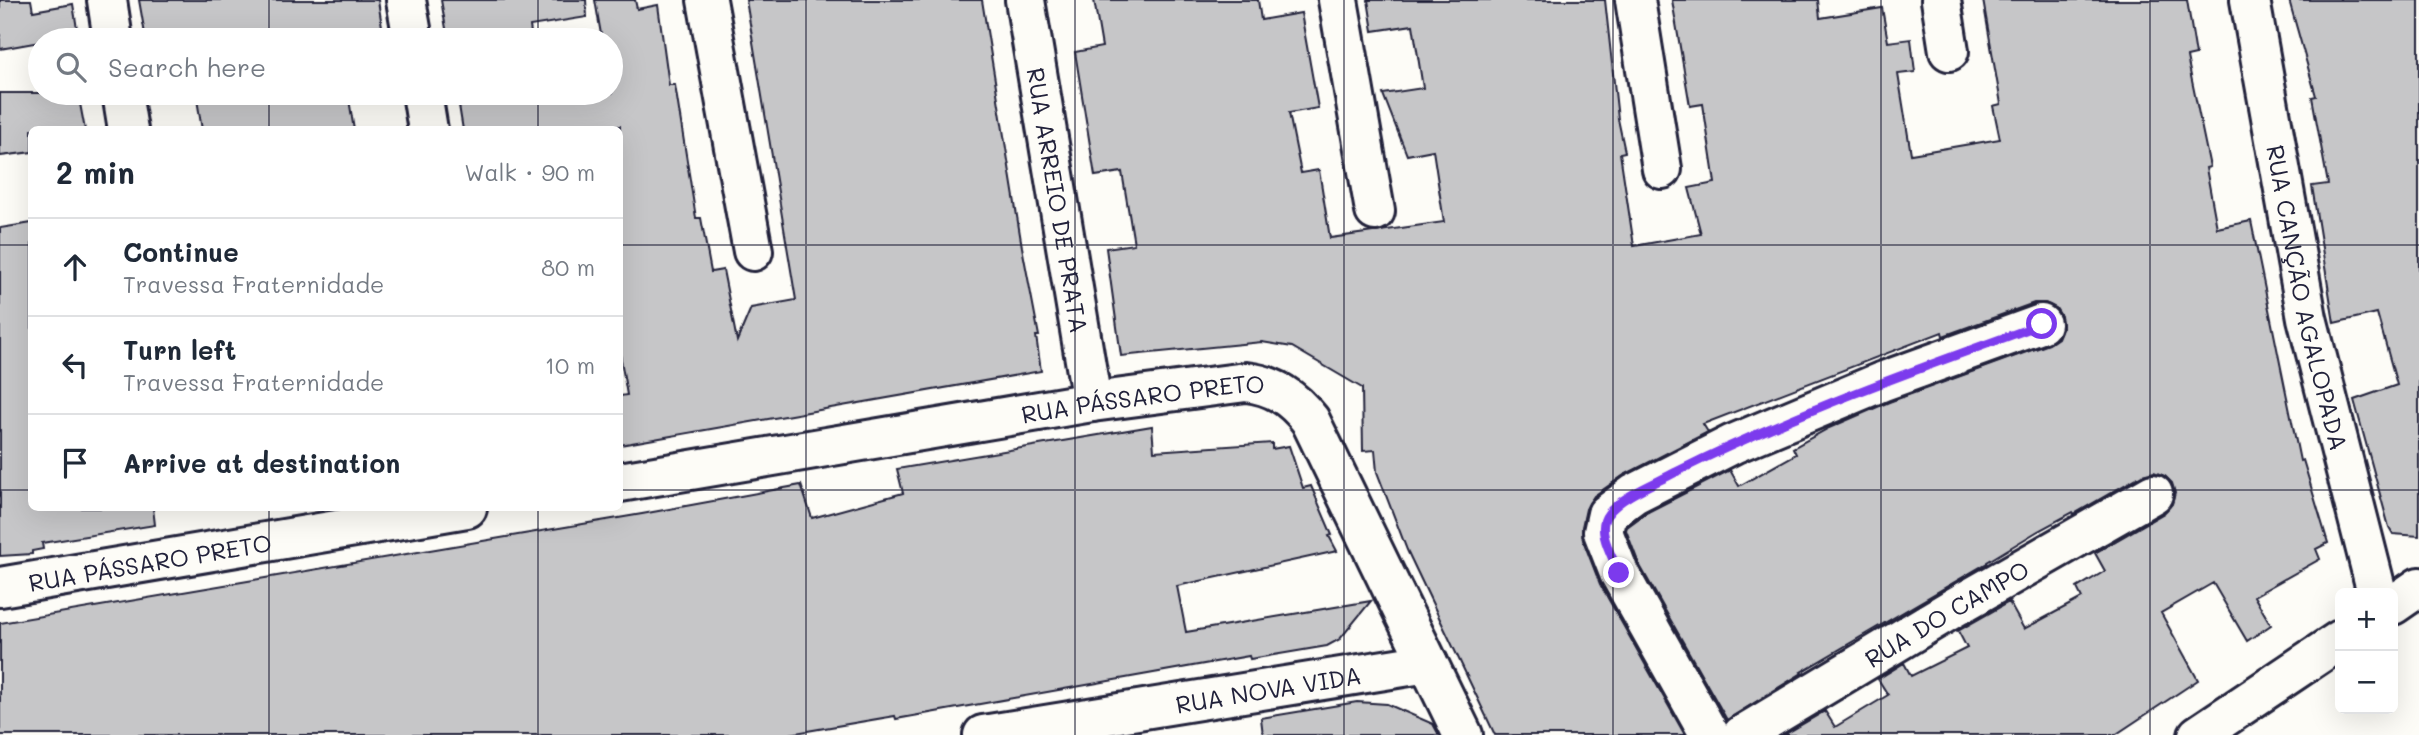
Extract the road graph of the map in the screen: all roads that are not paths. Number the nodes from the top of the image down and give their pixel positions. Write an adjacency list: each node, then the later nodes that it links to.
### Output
1 (107, 0): 9 (street)
2 (406, 0): 10 (street)
3 (708, 0): 18 (street)
4 (1025, 0): 20 (street, RUA ARREIO DE PRATA)
5 (1338, 0): 17 (street)
6 (1635, 0): 16 (street)
7 (1941, 0): 11 (street)
8 (2250, 0): 26 (street, RUA CANÇÃO AGALOPADA)
9 (111, 28)
10 (411, 28)
11 (1950, 51)
12 (124, 105): 14 (street)
13 (424, 105): 15 (street)
14 (127, 126)
15 (427, 126)
16 (1662, 169)
17 (1375, 211)
18 (752, 251)
19 (2042, 324): 32 (street)
20 (1092, 402): 21 (street, RUA PÁSSARO PRETO); 29 (street, RUA PÁSSARO PRETO)
21 (623, 481)
22 (2153, 494): 33 (street, RUA DO CAMPO)
23 (449, 511): 24 (street, RUA PÁSSARO PRETO)
24 (0, 587)
25 (2419, 587): 27 (street)
26 (2376, 588)
27 (2398, 602)
28 (2335, 643): 34 (street)
29 (1428, 663): 30 (street, RUA NOVA VIDA); 31 (street, RUA PÁSSARO PRETO)
30 (984, 735)
31 (1463, 735)
32 (1710, 735)
33 (1742, 735)
34 (2198, 735)

